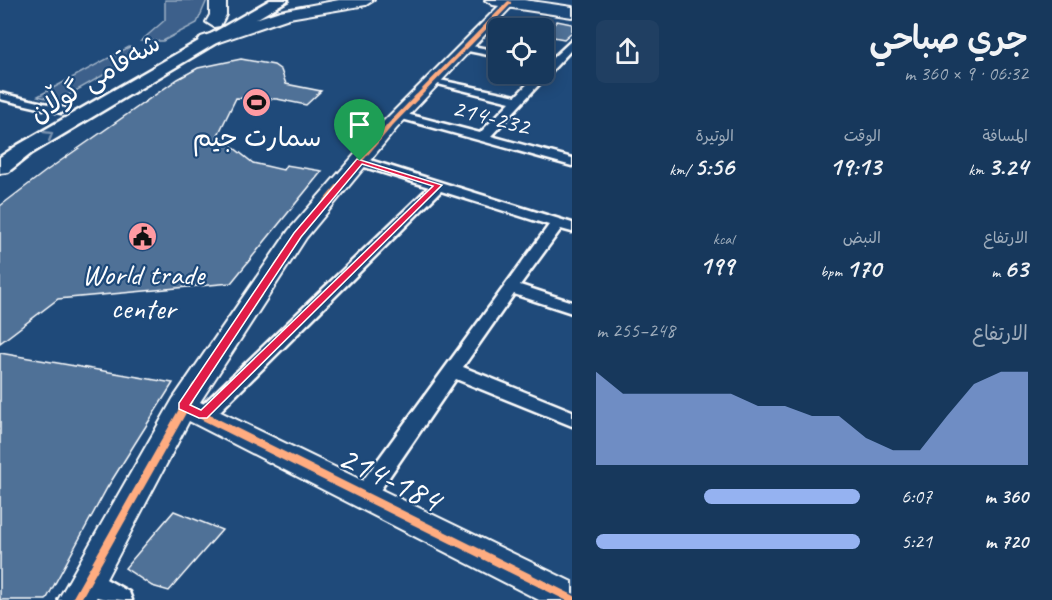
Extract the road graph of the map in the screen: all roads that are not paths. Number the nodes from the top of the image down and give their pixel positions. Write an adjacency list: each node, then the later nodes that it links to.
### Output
1 (218, 0): 7 (highway)
2 (256, 0): 7 (main road, شەقامی گوڵان)
3 (281, 0): 8 (main road, شەقامی گوڵان)
4 (366, 0): 8 (highway)
5 (501, 1): 6 (highway); 10 (street)
6 (572, 12)
7 (214, 22): 17 (main road, شەقامی گوڵان)
8 (207, 41): 23 (main road, شەقامی گوڵان, one-way to 8)
9 (572, 43): 12 (street)
10 (466, 48): 11 (street); 13 (street)
11 (488, 52)
12 (554, 59)
13 (434, 80): 16 (street); 18 (street)
14 (531, 84): 16 (street)
15 (0, 96): 17 (street)
16 (518, 100): 19 (street)
17 (61, 110): 20 (main road, شەقامی گوڵان)
18 (399, 116): 19 (street, 214-232); 21 (street)
19 (482, 138): 22 (street, 214-232)
20 (0, 146)
21 (360, 161): 24 (street); 29 (street)
22 (572, 162)
23 (0, 167)
24 (438, 185): 25 (street); 29 (street)
25 (565, 225): 26 (street)
26 (510, 287): 27 (street); 28 (street)
27 (572, 308)
28 (452, 370): 30 (street); 31 (street)
29 (193, 411): 31 (street, 214-184); 32 (street)
30 (572, 419)
31 (364, 496): 33 (street, 214-184)
32 (81, 590): 34 (street)
33 (556, 596)
34 (120, 600)

